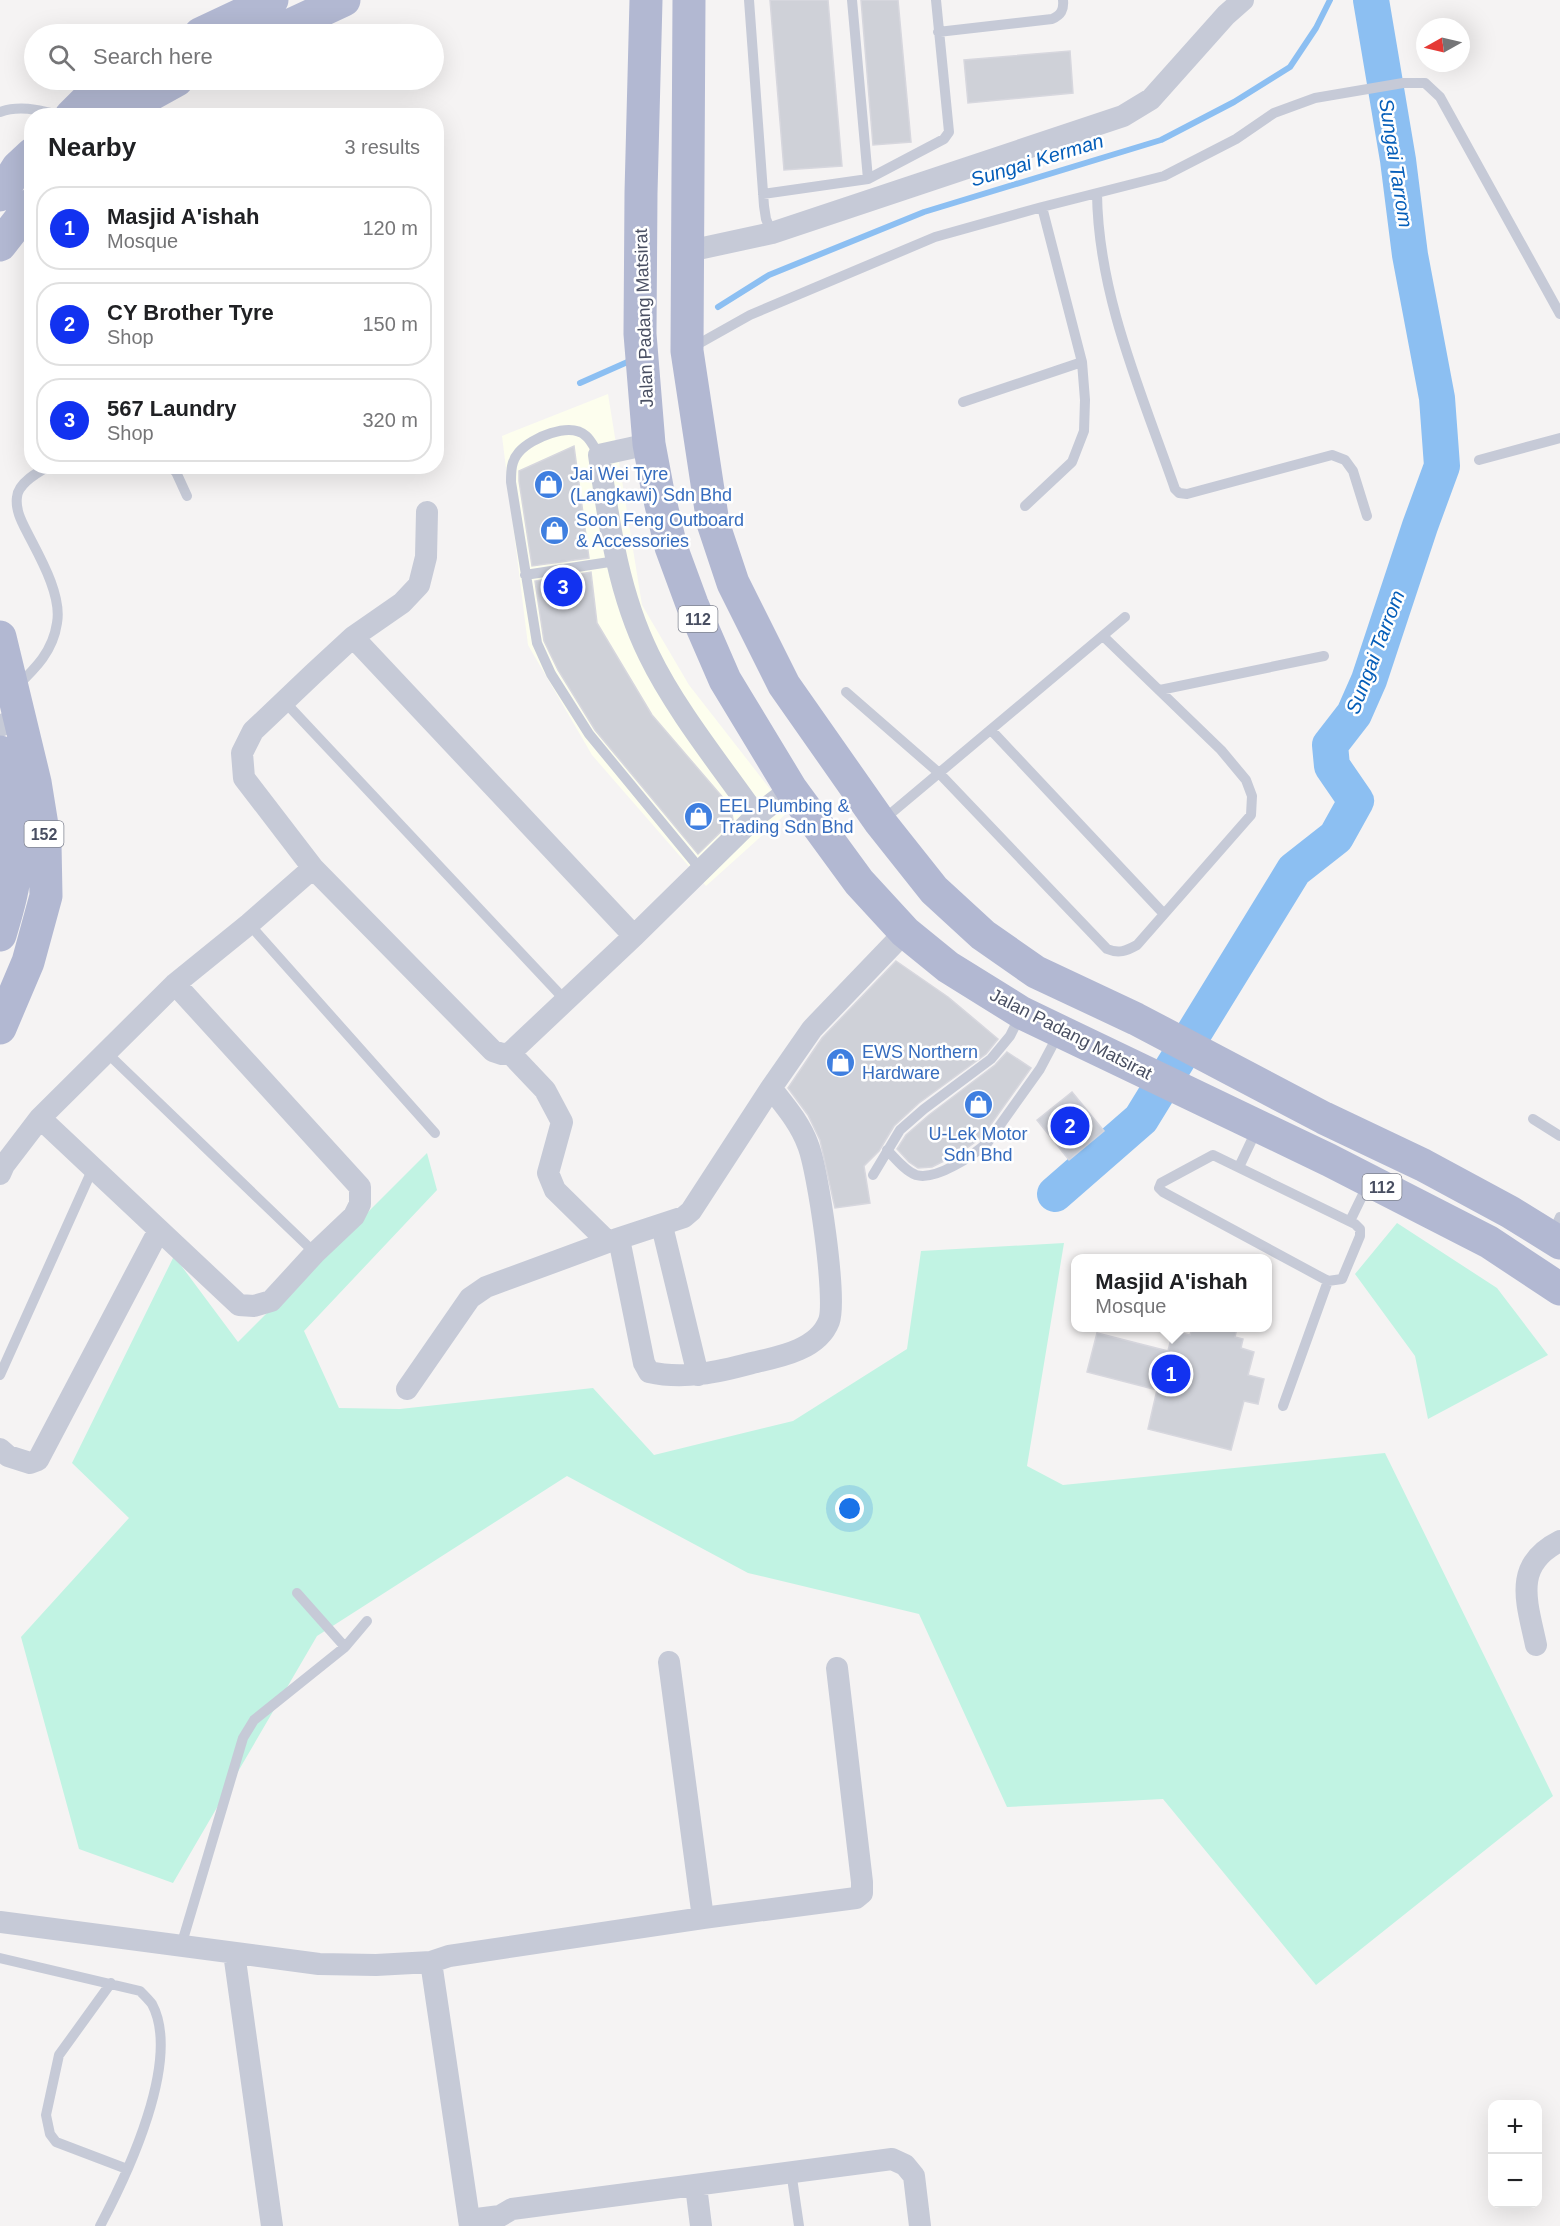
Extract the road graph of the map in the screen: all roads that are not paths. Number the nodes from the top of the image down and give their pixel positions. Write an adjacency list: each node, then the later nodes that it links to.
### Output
1 (272, 0): 10 (main road)
2 (344, 0): 11 (main road)
3 (646, 0): 21 (main road, Jalan Padang Matsirat / 112)
4 (689, 0): 22 (main road, 112)
5 (749, 0): 23 (lane)
6 (852, 0): 20 (lane)
7 (936, 0): 12 (lane)
8 (1063, 0): 12 (lane)
9 (1243, 0): 28 (street)
10 (221, 24)
11 (292, 24)
12 (938, 32): 20 (lane)
13 (99, 90): 15 (main road)
14 (159, 90): 16 (main road)
15 (79, 108)
16 (126, 108)
17 (24, 109): 18 (lane)
18 (0, 112)
19 (24, 161): 25 (main road)
20 (868, 179): 23 (lane)
21 (641, 194): 22 (main road); 36 (main road, Jalan Padang Matsirat / 112)
22 (689, 194): 30 (main road, 112)
23 (763, 194): 28 (lane)
24 (1098, 194): 26 (lane); 31 (lane); 44 (lane)
25 (0, 195)
26 (1042, 207): 32 (lane); 33 (lane)
27 (24, 214): 29 (main road)
28 (772, 233): 30 (street)
29 (0, 245)
30 (689, 251): 32 (main road, 112)
31 (1560, 314)
32 (687, 351): 61 (main road, 112)
33 (1082, 362): 34 (lane); 42 (lane)
34 (963, 402)
35 (1560, 438): 38 (lane)
36 (649, 444): 37 (street); 59 (main road, Jalan Padang Matsirat / 112)
37 (599, 455): 45 (street); 46 (lane)
38 (1479, 460)
39 (36, 474): 55 (lane)
40 (177, 474): 41 (lane)
41 (188, 496)
42 (1025, 506)
43 (428, 512): 50 (street)
44 (1367, 516)
45 (616, 561): 46 (lane); 60 (street)
46 (525, 574): 63 (lane)
47 (1125, 617): 48 (lane)
48 (1103, 636): 52 (lane); 56 (lane)
49 (0, 637): 55 (main road, 152)
50 (353, 637): 54 (street); 68 (street)
51 (1324, 656): 52 (lane)
52 (1160, 690): 64 (lane)
53 (846, 692): 58 (lane)
54 (284, 701): 62 (street); 70 (lane)
55 (11, 711): 72 (main road, 152)
56 (991, 730): 58 (lane); 64 (lane)
57 (0, 752): 67 (main road, 152)
58 (939, 773): 61 (lane); 64 (lane)
59 (791, 789): 60 (street); 66 (main road, Jalan Padang Matsirat / 112)
60 (756, 816): 63 (street)
61 (880, 822): 91 (main road, 112)
62 (313, 868): 65 (street); 75 (street)
63 (701, 870): 68 (street)
64 (1164, 914)
65 (249, 924): 69 (street); 80 (lane)
66 (905, 932): 71 (main road, Jalan Padang Matsirat / 112); 76 (street)
67 (0, 935)
68 (634, 936): 70 (street)
69 (175, 984): 74 (street); 93 (street)
70 (566, 1001): 75 (street)
71 (1022, 1013): 73 (main road, Jalan Padang Matsirat / 112); 82 (lane)
72 (0, 1028)
73 (1059, 1032): 79 (main road, Jalan Padang Matsirat / 112); 82 (lane)
74 (105, 1052): 77 (street); 93 (lane)
75 (510, 1053): 92 (street)
76 (771, 1088): 89 (street); 97 (street)
77 (40, 1118): 84 (street); 85 (street)
78 (1533, 1119): 81 (lane)
79 (1258, 1127): 83 (lane); 87 (main road, Jalan Padang Matsirat / 112)
80 (435, 1133)
81 (1560, 1136)
82 (887, 1150): 86 (lane)
83 (1239, 1167): 88 (lane); 94 (lane)
84 (93, 1168): 90 (street); 96 (lane)
85 (0, 1174)
86 (873, 1175)
87 (1370, 1181): 88 (lane); 95 (main road, Jalan Padang Matsirat / 112)
88 (1350, 1221): 94 (lane)
89 (662, 1226): 92 (street); 97 (street)
90 (159, 1230): 93 (street); 100 (street)
91 (1557, 1233)
92 (613, 1240): 97 (street); 98 (street)
93 (315, 1253)
94 (1328, 1281): 99 (lane)
95 (1560, 1289)
96 (0, 1375)
97 (698, 1375)
98 (407, 1389)
99 (1283, 1406)
100 (0, 1449)
101 (1560, 1541): 104 (street)
102 (297, 1593): 105 (lane)
103 (367, 1621): 105 (lane)
104 (1536, 1645)
105 (345, 1647): 110 (lane)
106 (669, 1662): 108 (street)
107 (837, 1668): 108 (street)
108 (703, 1918): 113 (street)
109 (0, 1922): 110 (street)
110 (181, 1946): 111 (street)
111 (234, 1953): 113 (street); 121 (street)
112 (0, 1958): 114 (lane)
113 (431, 1962): 119 (street)
114 (111, 1983): 115 (lane); 115 (lane)
115 (128, 2169): 120 (lane)
116 (791, 2171): 117 (street); 123 (lane); 124 (street)
117 (696, 2186): 118 (street); 122 (street)
118 (500, 2221): 119 (street)
119 (470, 2223)
120 (100, 2226)
121 (272, 2226)
122 (701, 2226)
123 (799, 2226)
124 (920, 2226)

